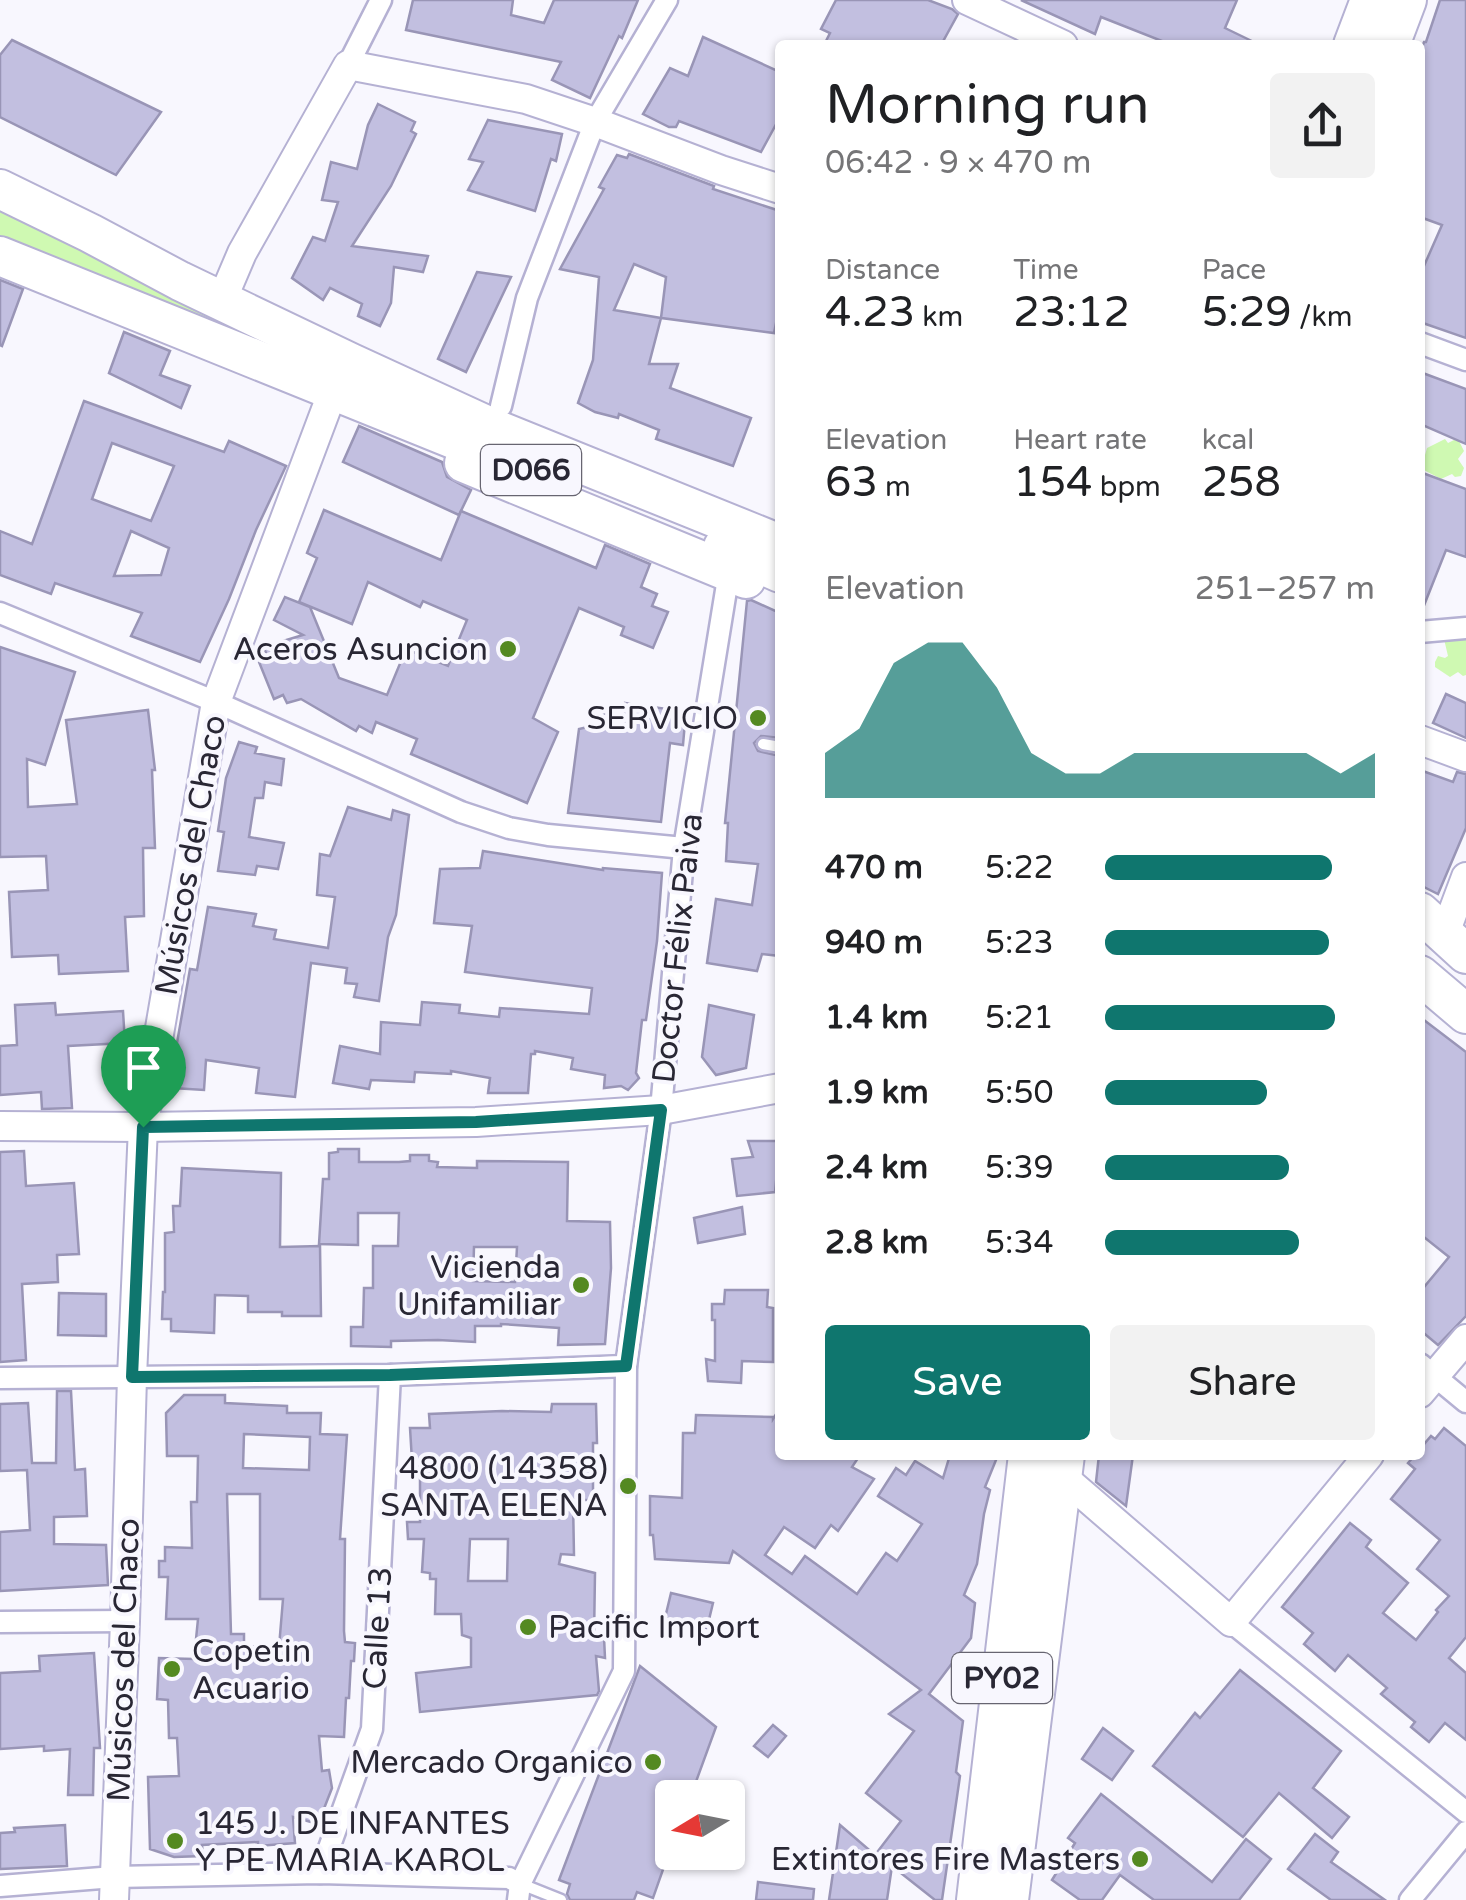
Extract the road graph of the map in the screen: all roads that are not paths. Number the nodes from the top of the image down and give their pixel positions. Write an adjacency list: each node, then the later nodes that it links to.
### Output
1 (382, 0): 9 (street)
2 (667, 0): 10 (street)
3 (967, 0): 6 (street)
4 (1370, 0): 7 (highway)
5 (1407, 0): 8 (highway)
6 (1052, 40)
7 (1355, 40)
8 (1392, 40)
9 (348, 65): 10 (street); 14 (street)
10 (594, 122): 11 (street); 18 (street)
11 (775, 187)
12 (0, 190): 14 (highway, D066)
13 (0, 256): 17 (highway, D066)
14 (222, 300): 17 (highway, D066)
15 (1425, 344): 16 (street)
16 (1466, 360)
17 (342, 383): 18 (highway); 21 (highway, D066); 27 (street, Músicos del Chaco)
18 (501, 406): 19 (highway)
19 (775, 519)
20 (775, 545): 21 (highway, D066)
21 (732, 549): 22 (highway, D066); 23 (highway); 32 (street, Doctor Félix Paiva)
22 (775, 570)
23 (775, 589)
24 (0, 613): 27 (street)
25 (1466, 628): 26 (street)
26 (1425, 632)
27 (216, 702): 32 (street); 39 (street, Músicos del Chaco)
28 (1425, 742): 31 (street)
29 (763, 744): 30 (lane)
30 (775, 746)
31 (1466, 757)
32 (684, 848): 37 (street, Doctor Félix Paiva)
33 (1466, 876): 34 (street)
34 (1441, 966): 35 (highway)
35 (1466, 1031)
36 (775, 1089): 37 (street)
37 (661, 1110): 39 (street); 41 (street, Doctor Félix Paiva)
38 (0, 1126): 39 (street)
39 (143, 1127): 43 (street, Músicos del Chaco)
40 (1466, 1339): 44 (street)
41 (626, 1366): 42 (street); 58 (street, Doctor Félix Paiva)
42 (390, 1375): 43 (street); 55 (street, Calle 13)
43 (132, 1377): 45 (street); 50 (street, Músicos del Chaco)
44 (1425, 1377): 46 (street)
45 (0, 1378)
46 (1466, 1402)
47 (1027, 1460): 60 (highway, PY02)
48 (1365, 1460): 52 (street)
49 (1064, 1466): 52 (street); 61 (highway, PY02)
50 (126, 1621): 51 (street); 57 (street, Músicos del Chaco)
51 (0, 1622)
52 (1231, 1622): 53 (street)
53 (1466, 1812)
54 (1466, 1832): 62 (street)
55 (320, 1872): 57 (street); 58 (street)
56 (0, 1886): 57 (street)
57 (114, 1889)
58 (519, 1892): 59 (lane)
59 (562, 1900)
60 (976, 1900)
61 (1008, 1900)
62 (1410, 1900)

